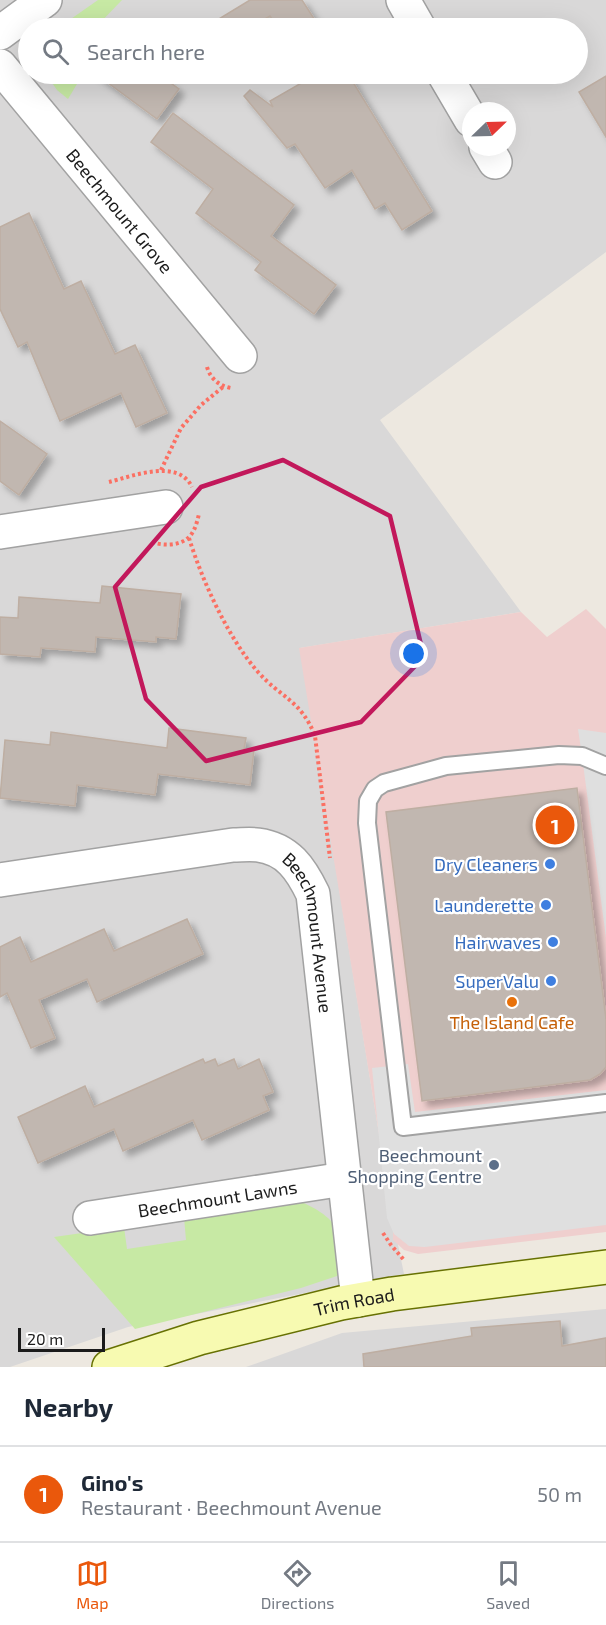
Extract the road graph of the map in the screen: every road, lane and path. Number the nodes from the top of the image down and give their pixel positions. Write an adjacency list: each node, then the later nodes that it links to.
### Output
1 (45, 0): 3 (street)
2 (403, 0): 4 (street)
3 (20, 18)
4 (413, 18)
5 (18, 20): 6 (street)
6 (0, 33)
7 (0, 66): 10 (street, Beechmount Grove)
8 (450, 84): 9 (street)
9 (462, 105)
10 (240, 356)
11 (223, 387): 12 (path)
12 (161, 470)
13 (166, 507): 14 (street)
14 (0, 532)
15 (606, 766): 17 (lane)
16 (0, 880): 18 (street, Beechmount Avenue)
17 (606, 1103)
18 (344, 1179): 19 (street, Beechmount Lawns); 21 (street, Beechmount Avenue)
19 (90, 1218)
20 (606, 1267): 21 (main road, Trim Road)
21 (358, 1300): 22 (main road, Trim Road)
22 (109, 1367)

